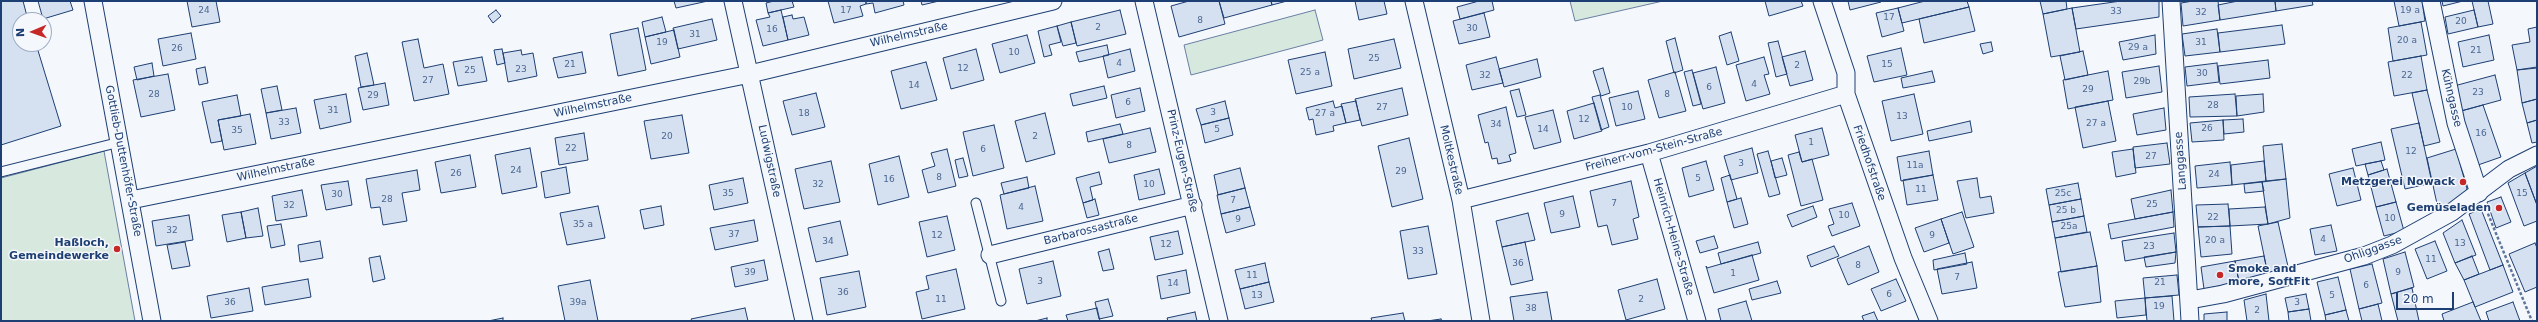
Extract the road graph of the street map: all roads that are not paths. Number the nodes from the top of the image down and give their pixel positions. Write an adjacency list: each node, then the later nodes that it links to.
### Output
1 (93, 1): 11 (street, Gottlieb-Duttenhöfer-Straße)
2 (734, 1): 9 (street, Ludwigstraße)
3 (1053, 1): 9 (street, Wilhelmstraße)
4 (1144, 1): 19 (street, Prinz-Eugen-Straße)
5 (1414, 1): 17 (street, Moltkestraße)
6 (1822, 1): 10 (street, Friedhofstraße)
7 (2171, 1): 21 (street, Langgasse)
8 (2431, 1): 15 (street, Kühngasse)
9 (750, 74): 16 (street, Wilhelmstraße); 24 (street, Ludwigstraße)
10 (1846, 94): 12 (street, Freiherr-vom-Stein-Straße); 28 (street, Friedhofstraße)
11 (120, 142): 14 (lane); 16 (street, Gottlieb-Duttenhöfer-Straße)
12 (1649, 153): 17 (street, Freiherr-vom-Stein-Straße); 27 (street, Heinrich-Heine-Straße)
13 (2537, 155): 15 (street, Ohliggasse)
14 (1, 172)
15 (2479, 193): 21 (street, Ohliggasse)
16 (131, 200): 23 (street, Gottlieb-Duttenhöfer-Straße)
17 (1461, 200): 26 (street, Moltkestraße)
18 (976, 203): 20 (lane)
19 (1193, 205): 20 (street, Barbarossastraße); 25 (street, Prinz-Eugen-Straße)
20 (990, 255): 22 (lane)
21 (2190, 300): 29 (street, Langgasse)
22 (1001, 301)
23 (152, 321)
24 (804, 321)
25 (1219, 321)
26 (1481, 321)
27 (1697, 321)
28 (1929, 321)
29 (2190, 321)

